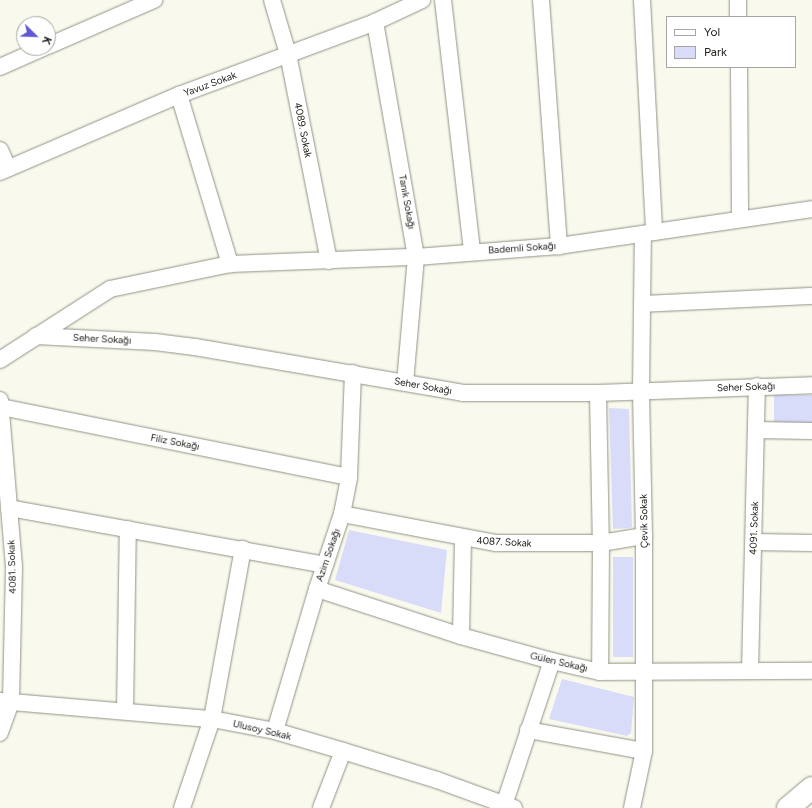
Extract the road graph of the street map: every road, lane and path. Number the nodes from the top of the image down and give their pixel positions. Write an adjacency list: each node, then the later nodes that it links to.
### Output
1 (154, 0): 10 (street)
2 (272, 0): 11 (street, 4089. Sokak)
3 (422, 0): 9 (street, Yavuz Sokak)
4 (443, 0): 22 (street)
5 (541, 0): 21 (street)
6 (642, 0): 20 (street, Çevik Sokak)
7 (738, 0): 8 (street)
8 (738, 16)
9 (375, 22): 11 (street, Yavuz Sokak); 23 (street, Tanık Sokağı)
10 (56, 43)
11 (288, 54): 15 (street, Yavuz Sokak); 24 (street, 4089. Sokak)
12 (25, 56): 13 (street)
13 (0, 67)
14 (739, 68): 19 (street)
15 (180, 95): 17 (street, Yavuz Sokak); 25 (street)
16 (0, 150): 17 (street)
17 (4, 170)
18 (812, 209): 19 (street, Bademli Sokağı)
19 (740, 218): 20 (street, Bademli Sokağı)
20 (648, 233): 21 (street, Bademli Sokağı); 27 (street, Çevik Sokak)
21 (560, 246): 22 (street, Bademli Sokağı)
22 (472, 252): 23 (street, Bademli Sokağı)
23 (416, 257): 24 (street, Bademli Sokağı); 31 (street, Tanık Sokağı)
24 (329, 261): 25 (street, Bademli Sokağı)
25 (230, 264): 28 (street, Bademli Sokağı)
26 (812, 296): 27 (street)
27 (642, 304): 34 (street, Çevik Sokak)
28 (36, 336): 29 (street, Bademli Sokağı); 30 (street, Seher Sokağı)
29 (0, 360)
30 (353, 373): 31 (street, Seher Sokağı); 39 (street, Azim Sokağı)
31 (405, 383): 35 (street, Seher Sokağı)
32 (812, 385): 33 (street, Seher Sokağı)
33 (757, 386): 34 (street, Seher Sokağı); 37 (street, 4091. Sokak)
34 (641, 391): 35 (street, Seher Sokağı); 43 (street, Çevik Sokak)
35 (598, 393): 47 (street)
36 (0, 404): 39 (street, Filiz Sokağı); 40 (street, 4081. Sokak)
37 (756, 430): 38 (street); 45 (street, 4091. Sokak)
38 (812, 431)
39 (349, 477): 41 (street, Azim Sokağı)
40 (9, 508): 42 (street); 57 (street, 4081. Sokak)
41 (342, 514): 44 (street, 4087. Sokak); 49 (street, Azim Sokağı)
42 (128, 529): 48 (street); 58 (street)
43 (644, 536): 47 (street, 4087. Sokak); 56 (street, Çevik Sokak)
44 (463, 538): 47 (street, 4087. Sokak); 51 (street)
45 (754, 542): 46 (street); 53 (street, 4091. Sokak)
46 (812, 543)
47 (601, 544): 55 (street)
48 (243, 549): 49 (street); 59 (street)
49 (325, 565): 50 (street, Azim Sokağı)
50 (317, 589): 51 (street, Gülen Sokağı); 61 (street, Azim Sokağı)
51 (461, 636): 52 (street, Gülen Sokağı)
52 (552, 661): 55 (street, Gülen Sokağı); 60 (street)
53 (750, 670): 54 (street, Gülen Sokağı); 56 (street, Gülen Sokağı)
54 (812, 671)
55 (600, 672): 56 (street, Gülen Sokağı)
56 (643, 672): 64 (street, Çevik Sokak)
57 (5, 702): 58 (street, Ulusoy Sokak); 62 (street, 4081. Sokak)
58 (125, 711): 59 (street, Ulusoy Sokak)
59 (212, 719): 61 (street, Ulusoy Sokak); 67 (street)
60 (528, 730): 64 (street); 66 (street)
61 (275, 731): 63 (street, Ulusoy Sokak)
62 (0, 733)
63 (343, 750): 66 (street, Ulusoy Sokak); 68 (street)
64 (644, 751): 69 (street, Çevik Sokak)
65 (812, 788): 70 (main road)
66 (509, 806)
67 (182, 808)
68 (321, 808)
69 (632, 808)
70 (788, 808)

